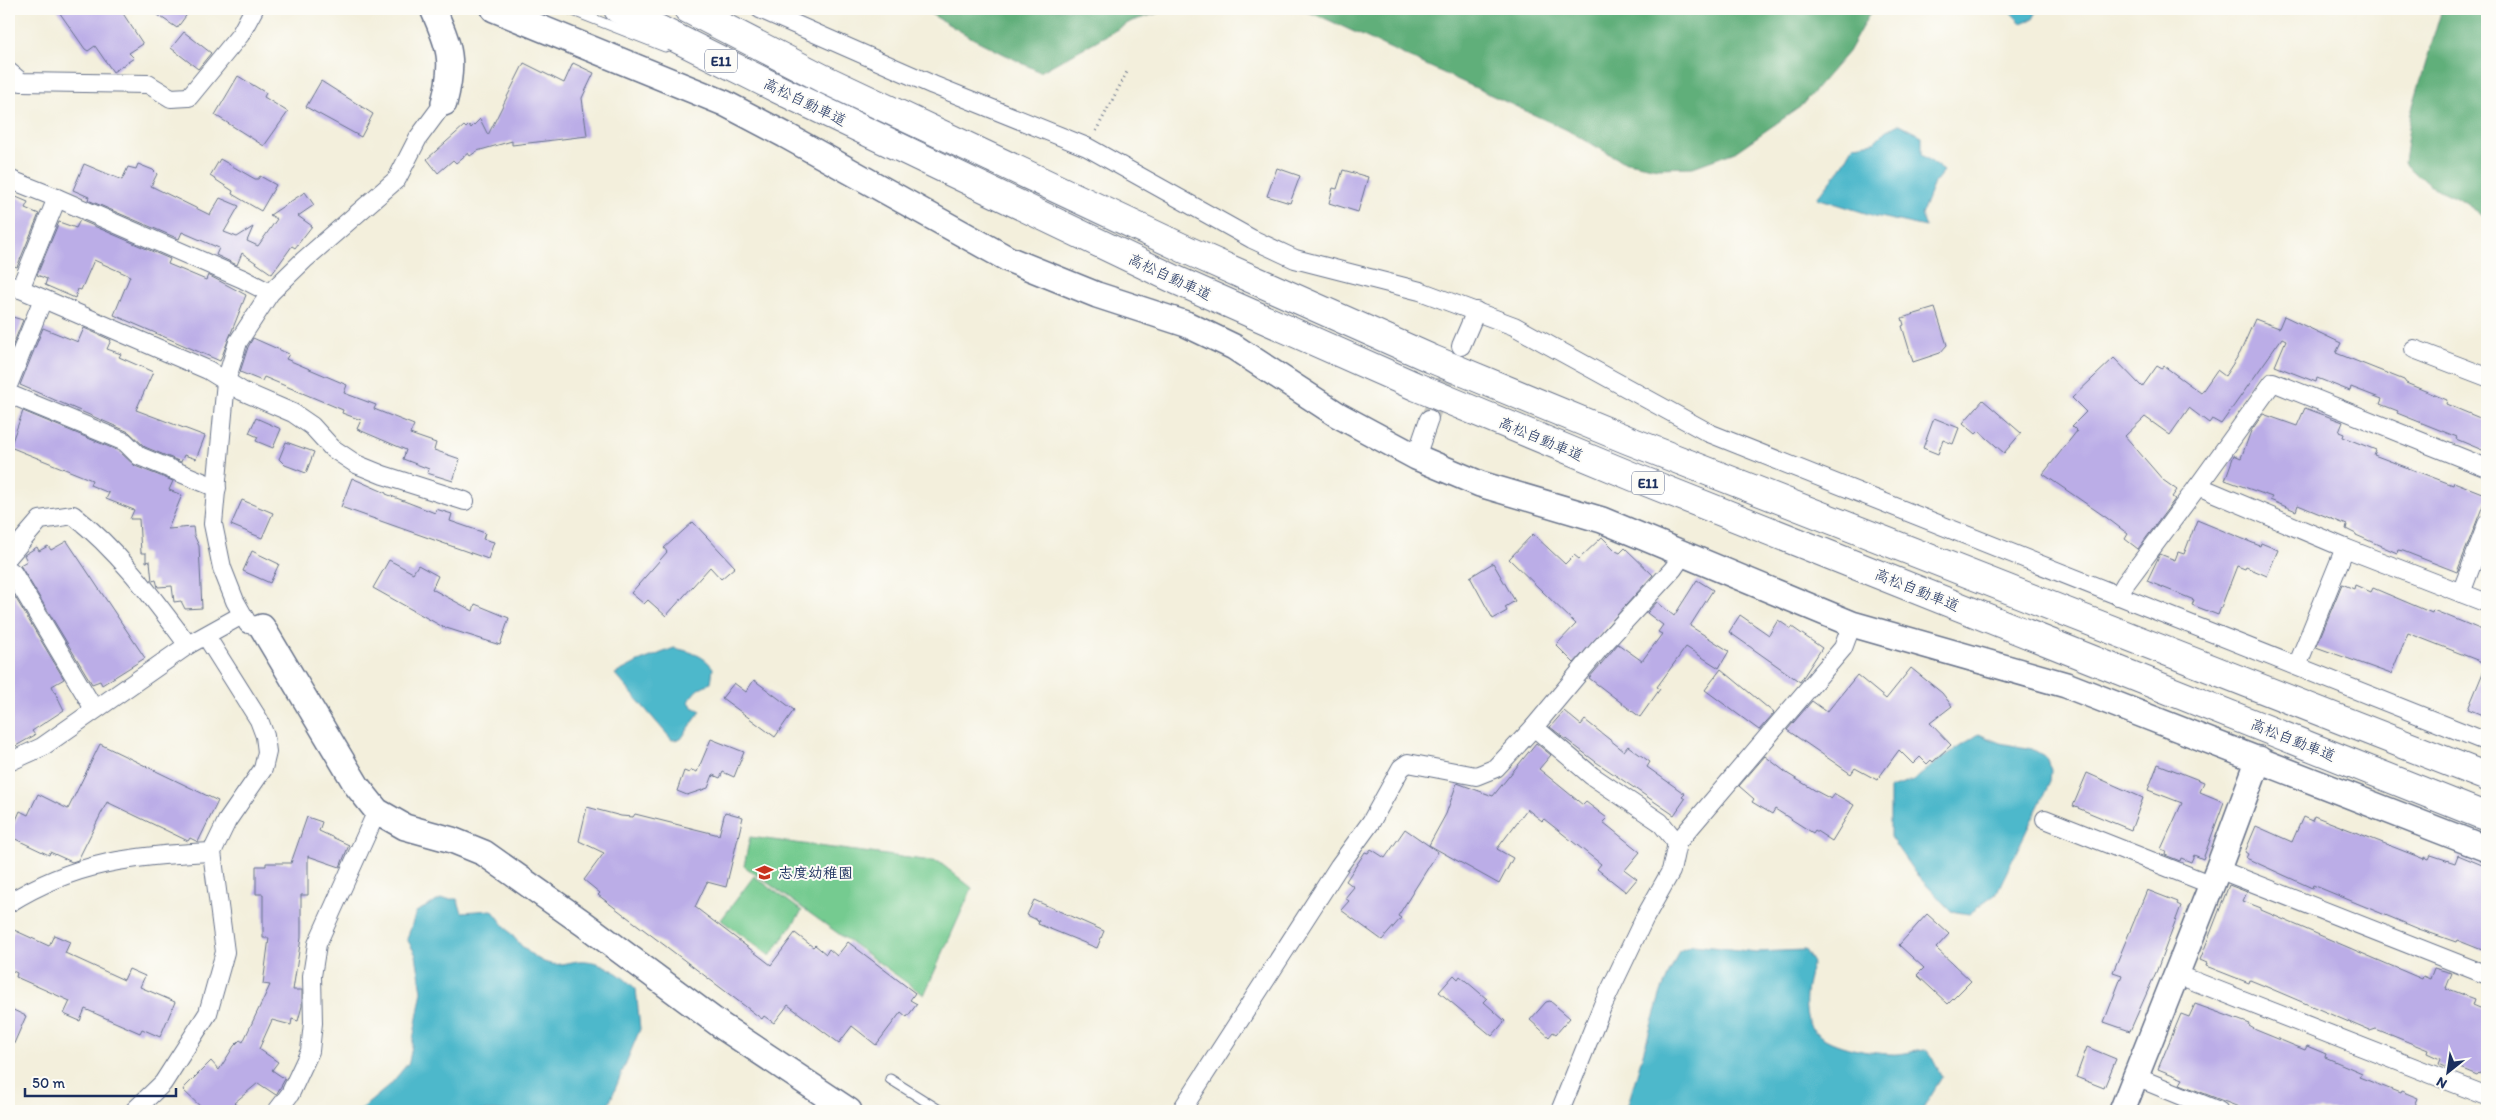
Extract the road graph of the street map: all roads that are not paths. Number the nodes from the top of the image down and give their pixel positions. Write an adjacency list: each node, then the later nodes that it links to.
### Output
1 (254, 9): 10 (street)
2 (433, 9): 12 (street)
3 (494, 9): 26 (street)
4 (568, 9): 8 (lane)
5 (618, 9): 11 (highway, 高松自動車道 / E11)
6 (760, 9): 18 (street)
7 (696, 12): 49 (highway, 高松自動車道 / E11)
8 (672, 49)
9 (690, 56): 11 (lane)
10 (9, 72)
11 (780, 90): 51 (highway, 高松自動車道 / E11)
12 (444, 103): 16 (street)
13 (9, 179): 14 (street)
14 (58, 198): 15 (street); 16 (street)
15 (14, 287): 17 (street)
16 (270, 293): 22 (street)
17 (43, 298): 22 (street); 23 (street)
18 (1476, 311): 19 (street); 37 (street)
19 (1460, 346)
20 (2414, 350): 21 (street)
21 (2487, 377)
22 (226, 381): 29 (street); 30 (street)
23 (9, 383)
24 (9, 394): 29 (street)
25 (1429, 419): 26 (street)
26 (1416, 458): 33 (street)
27 (2487, 468): 28 (street)
28 (2198, 486): 32 (street); 37 (street)
29 (217, 488): 39 (street)
30 (465, 501)
31 (2487, 524): 36 (street)
32 (2345, 548): 36 (street); 43 (street)
33 (1684, 553): 40 (street); 45 (street)
34 (9, 556): 42 (street)
35 (9, 570): 44 (street)
36 (2461, 593): 38 (street)
37 (2118, 596): 43 (street)
38 (2487, 603)
39 (252, 621): 41 (street); 50 (street)
40 (1852, 624): 47 (street); 53 (street)
41 (206, 636): 42 (street); 55 (street)
42 (188, 644): 44 (street)
43 (2297, 666): 46 (street)
44 (94, 709): 48 (street)
45 (1534, 727): 53 (street); 67 (street)
46 (2487, 742)
47 (2259, 759): 54 (street); 56 (street)
48 (9, 762)
49 (2487, 777)
50 (377, 811): 64 (street); 65 (street)
51 (2487, 817)
52 (2045, 819): 56 (street)
53 (1678, 843): 68 (street)
54 (2487, 849)
55 (212, 852): 57 (street); 63 (street)
56 (2215, 877): 58 (street); 59 (street)
57 (9, 903)
58 (2176, 974): 60 (street); 62 (street)
59 (2487, 975)
60 (2136, 1077): 69 (street); 70 (street)
61 (890, 1078): 66 (lane)
62 (2487, 1096)
63 (134, 1111)
64 (277, 1111)
65 (849, 1111)
66 (940, 1111)
67 (1181, 1111)
68 (1560, 1111)
69 (2122, 1111)
70 (2219, 1111)

